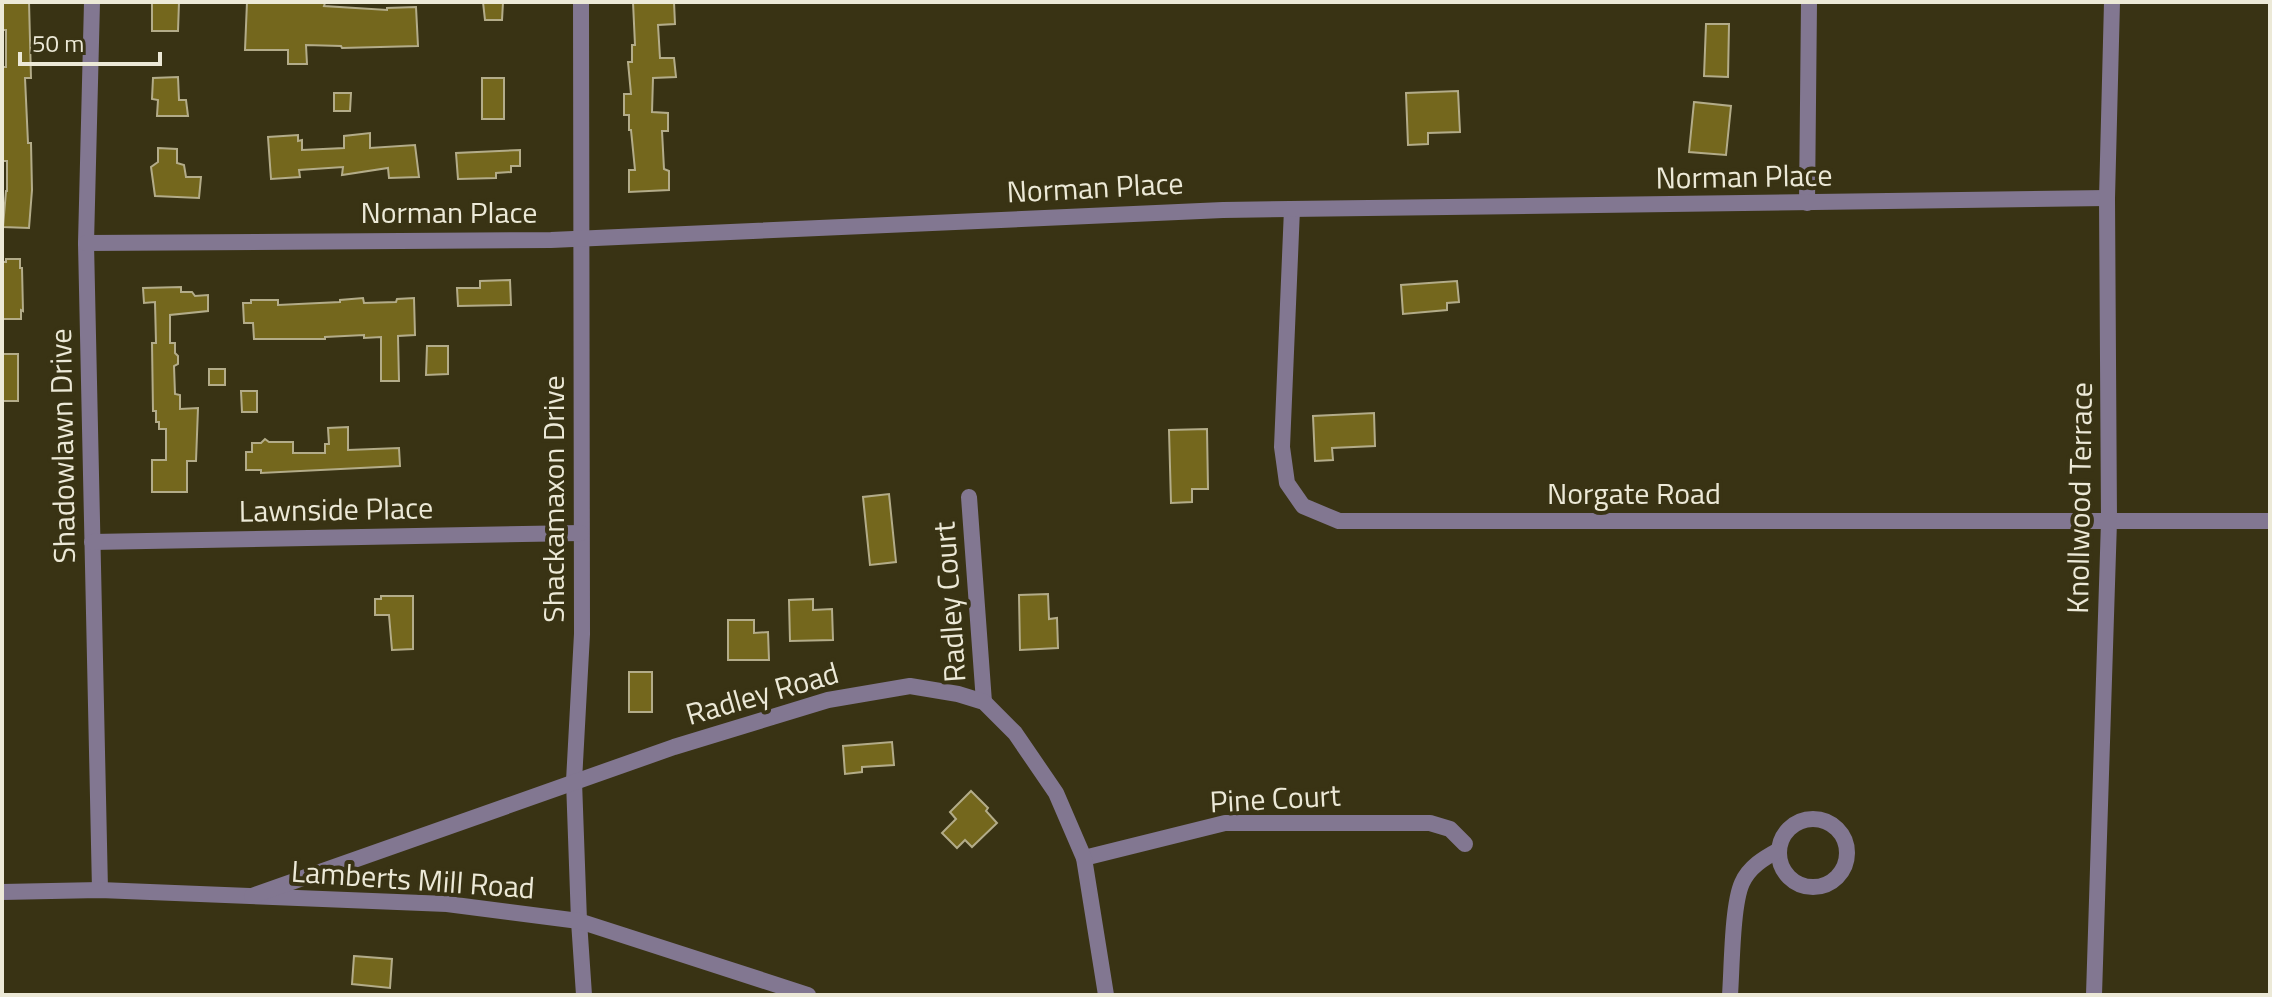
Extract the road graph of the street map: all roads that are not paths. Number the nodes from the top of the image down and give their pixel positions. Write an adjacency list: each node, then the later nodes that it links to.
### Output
1 (92, 2): 9 (street, Shadowlawn Drive)
2 (581, 2): 8 (street, Shackamaxon Drive)
3 (1809, 2): 6 (street)
4 (2112, 2): 5 (street, Knollwood Terrace)
5 (2107, 198): 6 (street, Norman Place); 11 (street, Knollwood Terrace)
6 (1807, 203): 7 (street, Norman Place)
7 (1292, 209): 8 (street, Norman Place); 11 (street, Norgate Road)
8 (581, 238): 9 (street, Norman Place); 13 (street, Shackamaxon Drive)
9 (86, 243): 14 (street, Shadowlawn Drive)
10 (969, 497): 15 (street, Radley Court)
11 (2109, 521): 12 (street, Norgate Road); 28 (street, Knollwood Terrace)
12 (2270, 521)
13 (581, 533): 14 (street, Lawnside Place); 16 (street, Shackamaxon Drive)
14 (92, 542): 20 (street, Shadowlawn Drive)
15 (984, 702): 16 (street, Radley Road); 19 (street)
16 (574, 781): 22 (street, Radley Road); 23 (street, Shackamaxon Drive)
17 (1465, 844): 19 (street, Pine Court)
18 (1779, 850): 18 (street); 27 (street)
19 (1084, 858): 26 (street)
20 (100, 890): 21 (street, Lamberts Mill Road); 22 (street, Lamberts Mill Road)
21 (2, 892)
22 (252, 896): 23 (street, Lamberts Mill Road)
23 (579, 921): 24 (street, Shackamaxon Drive); 25 (street, Lamberts Mill Road)
24 (584, 995)
25 (808, 995)
26 (1106, 995)
27 (1730, 995)
28 (2094, 995)

